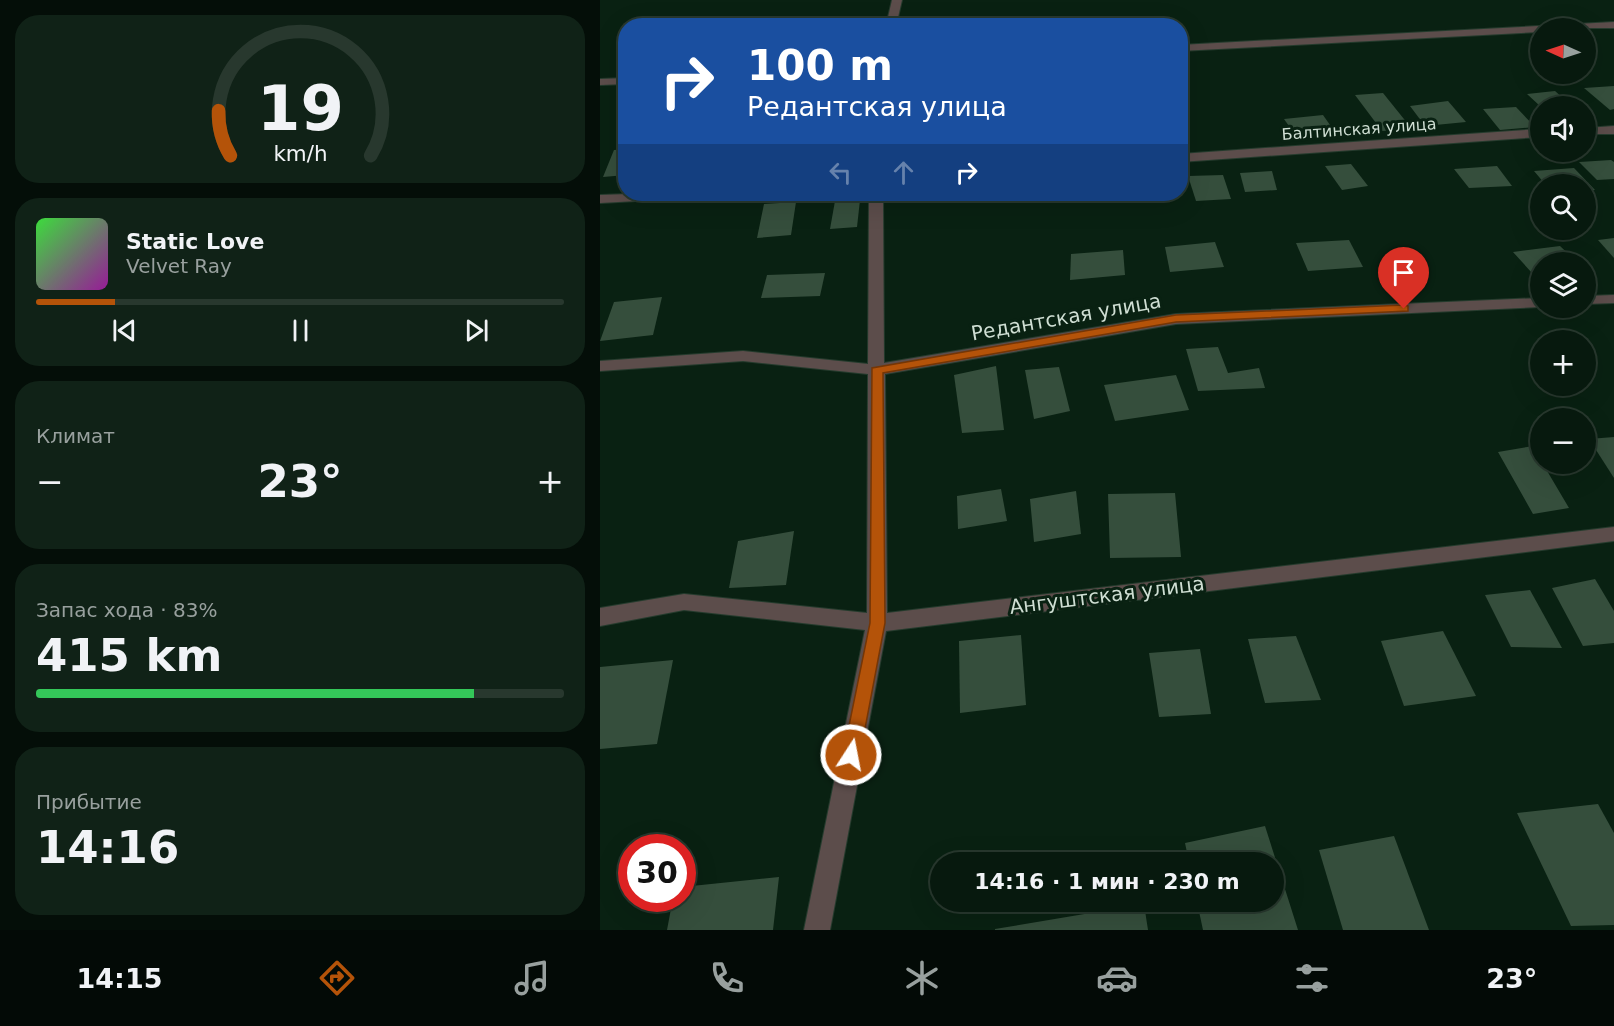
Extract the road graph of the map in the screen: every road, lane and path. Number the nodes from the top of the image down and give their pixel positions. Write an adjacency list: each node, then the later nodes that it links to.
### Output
1 (897, 0): 2 (street)
2 (893, 18)
3 (1614, 25): 4 (street)
4 (1596, 26)
5 (1530, 30): 6 (street)
6 (1188, 48)
7 (618, 81): 8 (street)
8 (600, 82)
9 (1614, 130): 10 (street)
10 (1596, 131)
11 (1530, 134): 12 (street, Балтинская улица)
12 (1188, 157)
13 (618, 198): 14 (street)
14 (600, 199)
15 (874, 201): 20 (street)
16 (1614, 299): 17 (street)
17 (1596, 300)
18 (1530, 302): 20 (street, Редантская улица)
19 (600, 366): 20 (street, Редантская улица)
20 (877, 370): 23 (street)
21 (1614, 534): 23 (street, Ангуштская улица)
22 (600, 617): 23 (street, Ангуштская улица)
23 (878, 623): 24 (street)
24 (817, 930)

